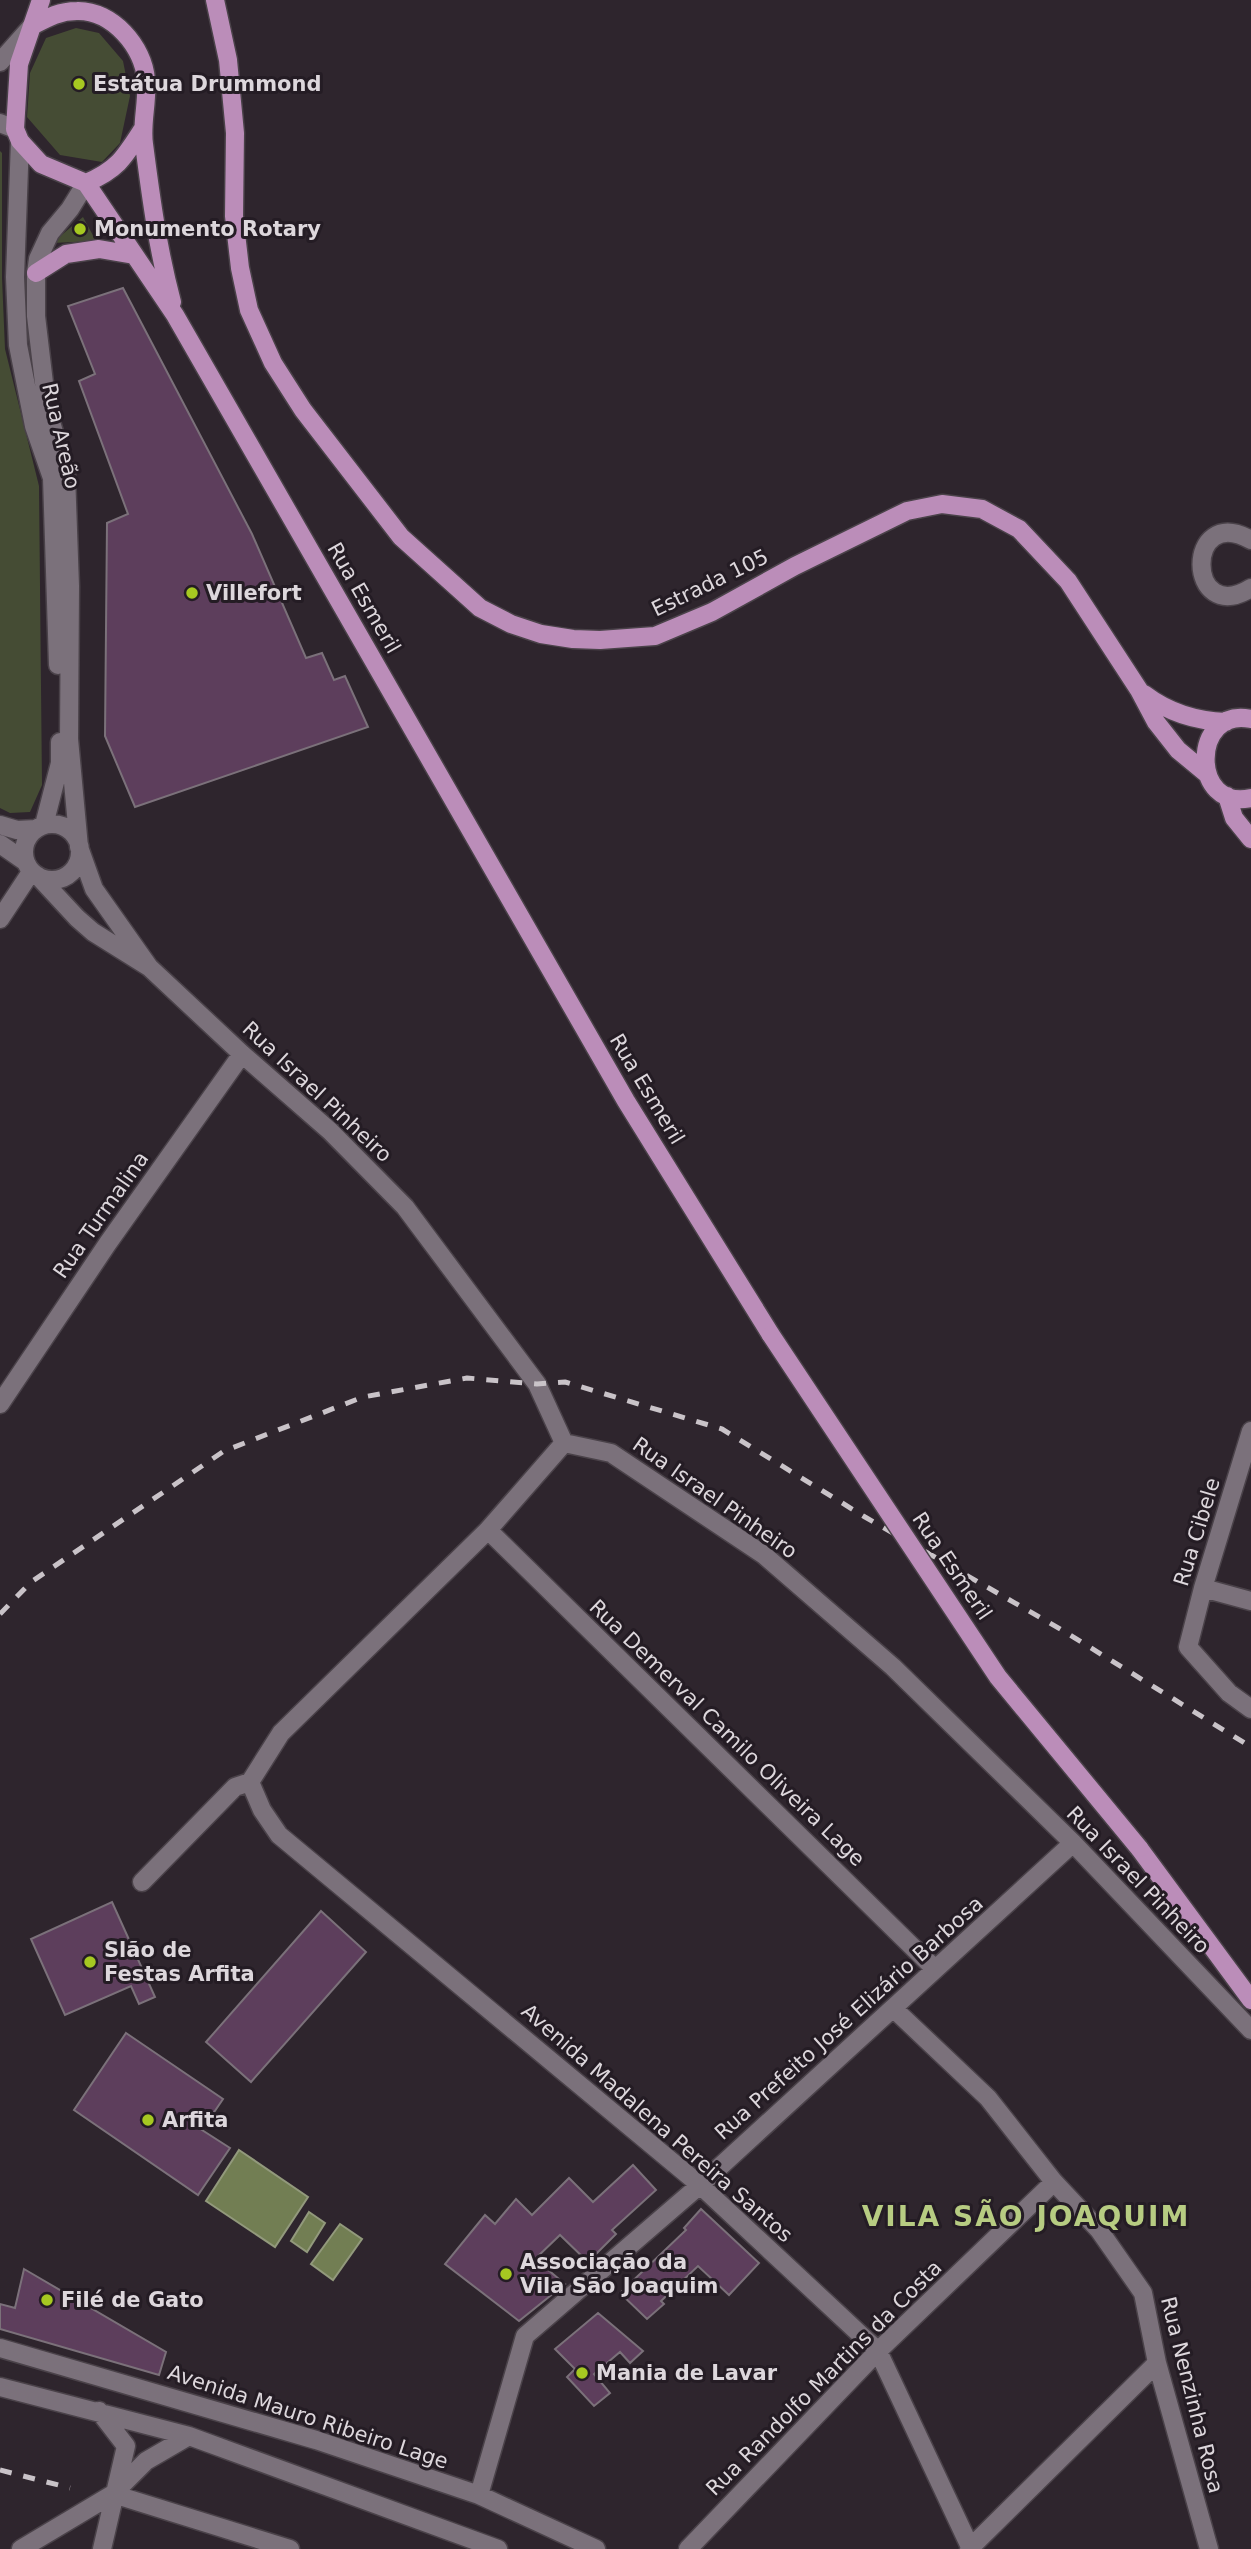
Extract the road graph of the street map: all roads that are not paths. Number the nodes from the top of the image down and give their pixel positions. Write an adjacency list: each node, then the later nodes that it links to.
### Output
1 (41, 0): 5 (main road)
2 (94, 0): 4 (main road)
3 (215, 0): 15 (main road, Estrada 105)
4 (104, 19): 5 (main road); 7 (main road)
5 (32, 26): 6 (street); 8 (main road)
6 (0, 62)
7 (142, 130): 9 (main road); 12 (main road)
8 (12, 131): 9 (main road); 22 (street, Rua Areão)
9 (86, 183): 10 (main road); 11 (street, Rua Areão)
10 (134, 255): 11 (main road); 12 (main road)
11 (36, 274): 25 (street, Rua Areão)
12 (175, 314): 41 (main road, Rua Esmeril, bridge)
13 (1251, 540): 14 (street)
14 (1251, 589)
15 (1139, 690): 17 (main road, Estrada 105); 18 (main road, Estrada 105)
16 (1249, 715): 17 (main road, Estrada 105)
17 (1226, 722): 18 (main road)
18 (1207, 774): 19 (main road, Estrada 105)
19 (1227, 796): 20 (main road); 23 (main road)
20 (1251, 798)
21 (0, 825): 22 (street)
22 (40, 827): 25 (street); 26 (street)
23 (1251, 839)
24 (0, 844): 26 (street, Rua Israel Pinheiro)
25 (79, 847): 26 (street); 28 (street, Rua Israel Pinheiro)
26 (32, 870): 27 (street); 28 (street, Rua Israel Pinheiro)
27 (0, 919)
28 (149, 967): 29 (street, Rua Israel Pinheiro)
29 (242, 1054): 30 (street, Rua Turmalina); 32 (street, Rua Israel Pinheiro)
30 (0, 1404)
31 (1251, 1431): 34 (street, Rua Cibele)
32 (565, 1443): 33 (street); 38 (street, Rua Israel Pinheiro)
33 (488, 1530): 37 (street); 40 (street, Rua Demerval Camilo Oliveira Lage)
34 (1203, 1588): 35 (street); 36 (street, Rua Cibele)
35 (1251, 1601)
36 (1251, 1709)
37 (250, 1782): 39 (street); 45 (street, Avenida Madalena Pereira Santos)
38 (1073, 1843): 40 (street, Rua Prefeito José Elizário Barbosa); 43 (street, Rua Israel Pinheiro)
39 (142, 1882)
40 (935, 1969): 42 (street, Rua Prefeito José Elizário Barbosa)
41 (1251, 2000)
42 (894, 2009): 44 (street, Rua Nenzinha Rosa); 45 (street, Rua Prefeito José Elizário Barbosa)
43 (1251, 2029)
44 (1054, 2182): 47 (street, Rua Randolfo Martins da Costa); 48 (street, Rua Nenzinha Rosa)
45 (700, 2185): 47 (street, Avenida Madalena Pereira Santos); 53 (street, Rua Prefeito José Elizário Barbosa)
46 (0, 2348): 53 (street, Avenida Mauro Ribeiro Lage)
47 (878, 2351): 59 (street, Rua Randolfo Martins da Costa); 60 (street, Avenida Madalena Pereira Santos)
48 (1157, 2363): 60 (street); 61 (street, Rua Nenzinha Rosa)
49 (0, 2387): 50 (street)
50 (99, 2411): 51 (street); 52 (street)
51 (189, 2436): 52 (street); 57 (street)
52 (113, 2494): 54 (street); 55 (street); 56 (street)
53 (480, 2496): 58 (street, Avenida Mauro Ribeiro Lage)
54 (21, 2549)
55 (102, 2549)
56 (290, 2549)
57 (498, 2549)
58 (596, 2549)
59 (688, 2549)
60 (970, 2549)
61 (1209, 2549)

